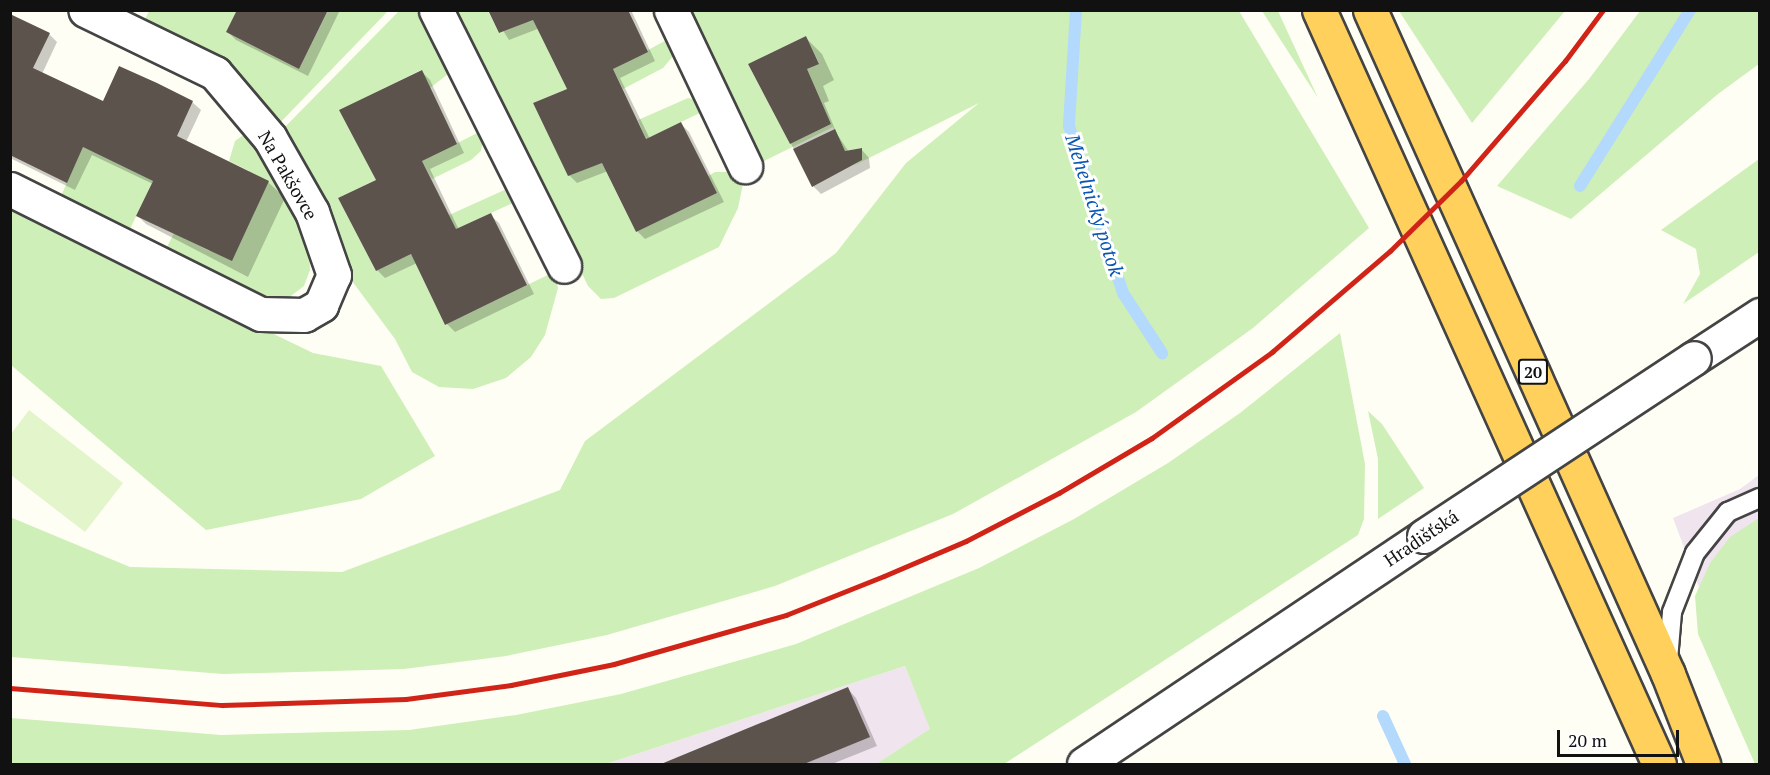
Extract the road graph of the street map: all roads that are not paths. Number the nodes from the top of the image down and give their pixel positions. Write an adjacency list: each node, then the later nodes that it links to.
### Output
1 (85, 10): 7 (street, Na Pakšovce)
2 (436, 10): 8 (street)
3 (672, 10): 6 (street)
4 (1318, 10): 13 (highway, 20)
5 (1370, 10): 11 (highway, 20)
6 (745, 166)
7 (10, 189)
8 (564, 266)
9 (1760, 315): 12 (street, Hradišťská, bridge)
10 (1760, 498): 11 (lane)
11 (1668, 674): 14 (highway, 20)
12 (1084, 765)
13 (1659, 765)
14 (1703, 765)

